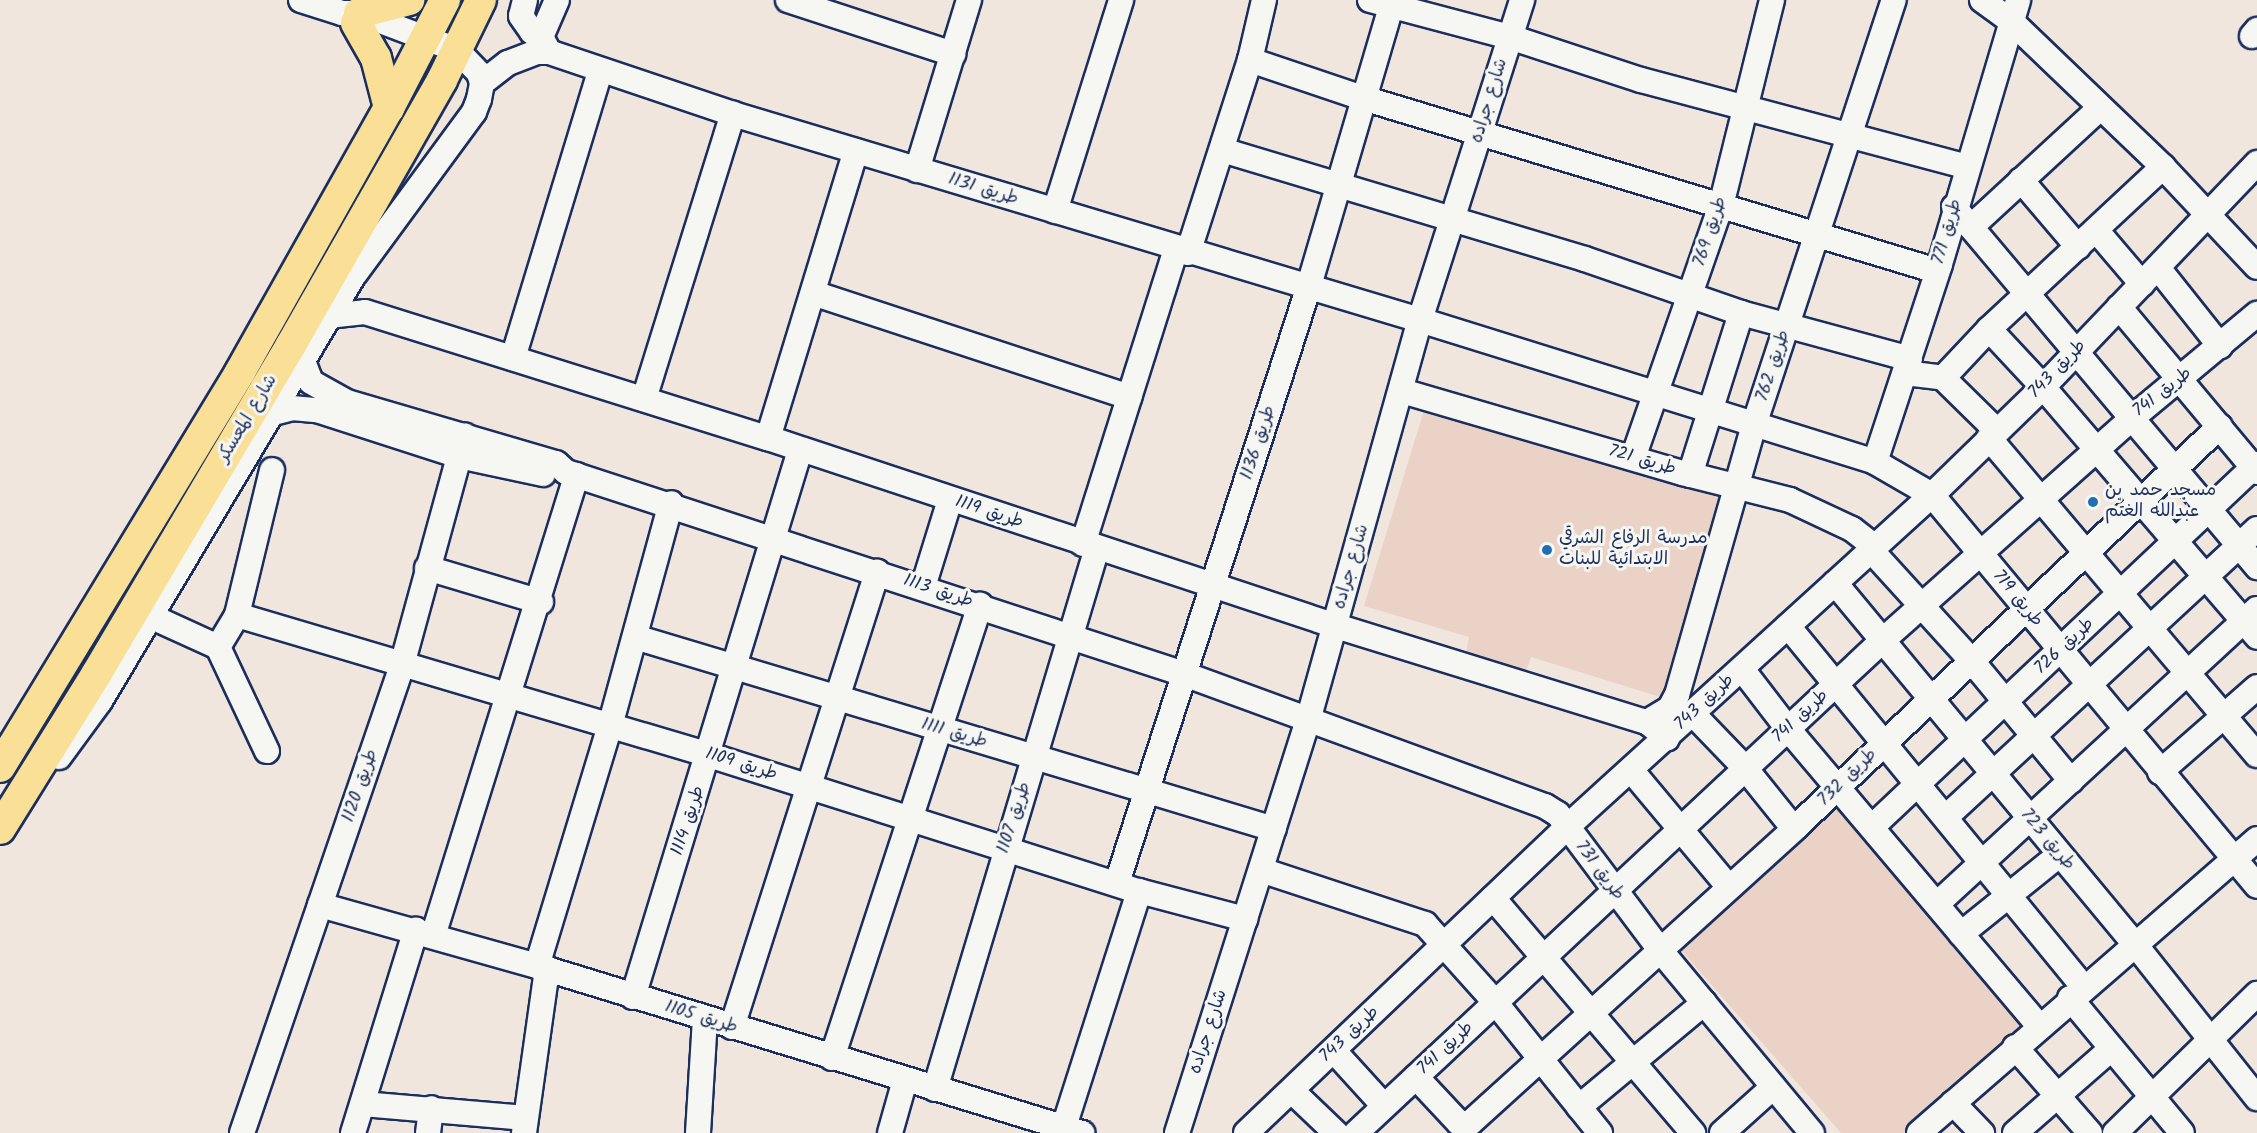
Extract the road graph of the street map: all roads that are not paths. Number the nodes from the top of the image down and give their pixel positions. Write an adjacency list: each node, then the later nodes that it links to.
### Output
1 (301, 0): 17 (street)
2 (409, 0): 17 (main road)
3 (445, 0): 19 (main road, شارع المعسكر)
4 (481, 0): 22 (main road, شارع المعسكر)
5 (525, 0): 20 (street)
6 (557, 0): 20 (street)
7 (788, 0): 21 (street)
8 (969, 0): 21 (street)
9 (1121, 0): 43 (street)
10 (1264, 0): 23 (street, طريق 1107)
11 (1522, 0): 18 (street, شارع جراده)
12 (1772, 0): 28 (street, طريق 769)
13 (1894, 0): 32 (street, طريق 762)
14 (1982, 0): 16 (street)
15 (1384, 2): 18 (street); 26 (street, طريق 1136)
16 (2015, 11): 29 (street); 36 (street, طريق 771)
17 (352, 16): 19 (street); 27 (main road)
18 (1510, 37): 28 (street); 31 (street, شارع جراده)
19 (421, 44): 22 (street); 27 (main road, شارع المعسكر)
20 (545, 44): 24 (street, طريق 1131); 25 (street)
21 (953, 54): 38 (street)
22 (454, 57): 25 (street); 176 (main road, شارع المعسكر)
23 (1250, 60): 26 (street); 33 (street, طريق 1107)
24 (600, 71): 30 (street, طريق 1131); 69 (street)
25 (482, 83): 53 (street)
26 (1363, 98): 31 (street); 40 (street, طريق 1136)
27 (389, 108): 163 (main road, شارع المعسكر)
28 (1746, 109): 32 (street); 41 (street, طريق 769)
29 (2099, 109): 37 (street); 39 (street, طريق 771)
30 (733, 114): 34 (street, طريق 1131); 78 (street)
31 (1481, 131): 41 (street); 45 (street, شارع جراده)
32 (1848, 137): 36 (street); 48 (street, طريق 762)
33 (1222, 150): 40 (street); 50 (street, طريق 1107)
34 (856, 151): 38 (street, طريق 1131); 56 (street)
35 (2257, 163): 44 (street, طريق 743)
36 (1968, 167): 42 (street, طريق 771)
37 (2163, 167): 44 (street); 47 (street)
38 (917, 170): 43 (street, طريق 1131)
39 (2021, 180): 46 (street, طريق 771); 49 (street)
40 (1336, 184): 45 (street); 55 (street, طريق 1136)
41 (1721, 206): 48 (street); 58 (street, طريق 769)
42 (1954, 207): 46 (street); 52 (street, طريق 771)
43 (1055, 211): 50 (street, طريق 1131)
44 (2210, 215): 51 (street); 54 (street, طريق 743)
45 (1454, 219): 58 (street); 64 (street, شارع جراده)
46 (1971, 227): 57 (street)
47 (2096, 230): 49 (street); 54 (street)
48 (1817, 236): 52 (street); 65 (street, طريق 762)
49 (2078, 247): 57 (street)
50 (1182, 251): 55 (street, طريق 1131); 77 (street, طريق 1107)
51 (2257, 267)
52 (1937, 271): 71 (street, طريق 771)
53 (355, 274): 62 (street); 63 (street)
54 (2150, 276): 59 (street, طريق 743); 67 (street)
55 (1308, 289): 64 (street, طريق 1131); 116 (street, طريق 1136)
56 (813, 293): 77 (street); 85 (street)
57 (2027, 294): 66 (street); 68 (street)
58 (1690, 296): 60 (street); 76 (street, طريق 769)
59 (2119, 307): 68 (street, طريق 743); 73 (street)
60 (1741, 313): 65 (street); 79 (street)
61 (2257, 314): 67 (street, طريق 741)
62 (374, 315): 63 (street, طريق 1119); 69 (street, طريق 1119)
63 (328, 316): 70 (street)
64 (1420, 320): 75 (street, شارع جراده); 76 (street, طريق 719)
65 (1787, 326): 71 (street); 82 (street, طريق 762)
66 (1989, 329): 72 (street); 74 (street)
67 (2220, 346): 73 (street, طريق 741)
68 (2076, 351): 74 (street, طريق 743); 81 (street)
69 (513, 358): 78 (street, طريق 1119)
70 (303, 361): 80 (street); 86 (street, طريق 1113)
71 (1908, 366): 72 (street); 90 (street, طريق 771)
72 (1943, 378): 84 (street)
73 (2181, 380): 81 (street, طريق 741); 83 (street)
74 (2043, 387): 84 (street, طريق 743); 88 (street)
75 (1402, 391): 89 (street, طريق 721); 126 (street, شارع جراده)
76 (1654, 395): 79 (street, طريق 719); 89 (street, طريق 769)
77 (1129, 397): 106 (street, طريق 1107)
78 (644, 399): 85 (street, طريق 1119)
79 (1708, 411): 82 (street, طريق 719); 95 (street)
80 (270, 414): 86 (street, طريق 1113); 124 (street)
81 (2132, 418): 88 (street, طريق 741); 91 (street)
82 (1754, 425): 90 (street, طريق 719); 96 (street, طريق 762)
83 (2220, 426): 91 (street, طريق 732); 92 (street)
84 (1993, 435): 97 (street, طريق 743); 98 (street)
85 (768, 438): 87 (street, طريق 1119)
86 (462, 446): 94 (street, طريق 1113); 112 (street, طريق 1120)
87 (800, 450): 100 (street, طريق 1119); 104 (street)
88 (2095, 451): 98 (street, طريق 741); 99 (street)
89 (1633, 458): 95 (street, طريق 721)
90 (1875, 462): 97 (street, طريق 719)
91 (2173, 467): 99 (street, طريق 732); 102 (street)
92 (2256, 468): 102 (street, طريق 726)
93 (272, 470): 123 (street)
94 (572, 474): 101 (street, طريق 1113); 119 (street)
95 (1690, 475): 96 (street, طريق 721)
96 (1737, 487): 108 (street, طريق 721); 150 (street, طريق 762)
97 (1932, 495): 108 (street, طريق 743); 110 (street, طريق 719)
98 (2043, 499): 109 (street); 110 (street, طريق 741)
99 (2139, 499): 105 (street); 109 (street, طريق 732)
100 (950, 500): 106 (street, طريق 1119); 117 (street)
101 (671, 503): 104 (street, طريق 1113); 130 (street)
102 (2209, 510): 105 (street, طريق 726); 107 (street)
103 (2257, 529): 107 (street)
104 (772, 539): 113 (street, طريق 1113); 136 (street, طريق 1114)
105 (2176, 541): 114 (street); 118 (street, طريق 726)
106 (1090, 546): 116 (street, طريق 1119); 129 (street, طريق 1107)
107 (2239, 546): 111 (street); 114 (street)
108 (1872, 548): 115 (street, طريق 743); 121 (street, طريق 721)
109 (2086, 550): 118 (street); 122 (street, طريق 732)
110 (1979, 554): 121 (street, طريق 741); 122 (street, طريق 719)
111 (2257, 567)
112 (427, 568): 119 (street); 135 (street, طريق 1120)
113 (877, 572): 117 (street, طريق 1113); 144 (street)
114 (2208, 576): 125 (street); 128 (street)
115 (1835, 583): 127 (street, طريق 743); 131 (street, طريق 723)
116 (1214, 584): 126 (street, طريق 1119); 138 (street, طريق 1136)
117 (923, 587): 120 (street, طريق 1113)
118 (2121, 594): 128 (street); 133 (street, طريق 726)
119 (540, 602): 143 (street)
120 (980, 605): 129 (street, طريق 1113); 153 (street)
121 (1922, 608): 131 (street, طريق 741); 134 (street, طريق 721)
122 (2025, 610): 133 (street, طريق 719); 134 (street, طريق 732)
123 (237, 615): 132 (street); 135 (street, طريق 1109)
124 (150, 616): 132 (street); 176 (street)
125 (2252, 623): 139 (street)
126 (1335, 626): 148 (street, شارع جراده); 150 (street, طريق 1119)
127 (1788, 626): 137 (street, طريق 743); 140 (street)
128 (2151, 632): 139 (street); 141 (street)
129 (1071, 636): 138 (street, طريق 1113); 162 (street, طريق 1107)
130 (634, 637): 136 (street, طريق 1111); 151 (street)
131 (1882, 641): 140 (street, طريق 741); 145 (street, طريق 723)
132 (218, 647): 159 (street)
133 (2060, 651): 141 (street, طريق 719); 146 (street, طريق 726)
134 (1971, 660): 145 (street, طريق 732); 146 (street, طريق 721)
135 (402, 665): 143 (street, طريق 1109); 195 (street, طريق 1120)
136 (734, 669): 144 (street, طريق 1111); 160 (street, طريق 1114)
137 (1742, 669): 147 (street, طريق 743); 152 (street)
138 (1184, 674): 148 (street, طريق 1113); 172 (street, طريق 1136)
139 (2186, 674): 149 (street); 154 (street)
140 (1836, 684): 152 (street, طريق 741); 158 (street)
141 (2089, 686): 154 (street, طريق 719); 156 (street)
142 (2257, 687): 149 (street)
143 (510, 698): 151 (street, طريق 1109); 197 (street)
144 (836, 699): 153 (street, طريق 1111); 170 (street)
145 (1930, 699): 157 (street, طريق 723); 158 (street, طريق 732)
146 (2006, 703): 156 (street, طريق 721); 157 (street, طريق 726)
147 (1693, 714): 155 (street, طريق 743); 164 (street)
148 (1309, 717): 177 (street, طريق 731); 179 (street, شارع جراده)
149 (2225, 718): 161 (street); 166 (street)
150 (1647, 722): 155 (street)
151 (610, 726): 160 (street, طريق 1109); 203 (street)
152 (1788, 729): 164 (street, طريق 741); 171 (street)
153 (939, 730): 162 (street, طريق 1111); 173 (street)
154 (2126, 730): 166 (street, طريق 719); 168 (street)
155 (1667, 738): 165 (street, طريق 743)
156 (2035, 738): 167 (street); 168 (street, طريق 721)
157 (1964, 741): 167 (street, طريق 723); 169 (street, طريق 726)
158 (1883, 744): 169 (street); 171 (street, طريق 732)
159 (267, 751)
160 (709, 755): 170 (street, طريق 1109); 206 (street, طريق 1114)
161 (2257, 755)
162 (1035, 757): 172 (street, طريق 1111); 183 (street, طريق 1107)
163 (0, 767)
164 (1745, 768): 180 (street, طريق 741); 181 (street)
165 (1631, 770): 177 (street, طريق 743); 180 (street)
166 (2160, 771): 185 (street, طريق 719)
167 (1993, 776): 174 (street); 175 (street, طريق 723)
168 (2071, 781): 175 (street)
169 (1918, 785): 174 (street); 178 (street, طريق 726)
170 (809, 786): 173 (street, طريق 1109); 212 (street)
171 (1838, 787): 178 (street); 181 (street, طريق 732)
172 (1145, 790): 179 (street, طريق 1111); 189 (street, طريق 1136)
173 (913, 818): 183 (street, طريق 1109); 218 (street)
174 (1946, 818): 186 (street)
175 (2030, 818): 184 (street, طريق 723); 186 (street)
176 (3, 823)
177 (1567, 827): 191 (street, طريق 731); 193 (street, طريق 743)
178 (1872, 827): 194 (street)
179 (1274, 829): 187 (street, شارع جراده)
180 (1680, 829): 190 (street); 191 (street, طريق 741)
181 (1794, 829): 190 (street, طريق 732)
182 (2257, 839): 185 (street)
183 (1006, 846): 189 (street, طريق 1109); 223 (street, طريق 1107)
184 (2059, 855): 192 (street); 199 (street, طريق 723)
185 (2233, 860): 188 (street, طريق 719); 199 (street)
186 (1983, 862): 192 (street); 194 (street)
187 (1261, 870): 196 (street, شارع جراده); 200 (street)
188 (2257, 886)
189 (1128, 887): 196 (street, طريق 1109); 234 (street, طريق 1136)
190 (1729, 887): 201 (street, طريق 732)
191 (1614, 891): 201 (street, طريق 731); 202 (street, طريق 741)
192 (2009, 896): 198 (street); 204 (street)
193 (1493, 898): 200 (street, طريق 743); 202 (street)
194 (1936, 904): 198 (street)
195 (320, 905): 197 (street, طريق 1105); 235 (street, طريق 1120)
196 (1245, 919): 240 (street, شارع جراده)
197 (424, 933): 203 (street, طريق 1105); 229 (street)
198 (1961, 934): 211 (street)
199 (2134, 943): 204 (street); 213 (street, طريق 723)
200 (1446, 945): 207 (street); 216 (street, طريق 743)
201 (1660, 950): 208 (street, طريق 731); 209 (street, طريق 732)
202 (1543, 957): 207 (street, طريق 741); 209 (street)
203 (542, 967): 206 (street, طريق 1105); 233 (street)
204 (2077, 992): 211 (street); 215 (street)
205 (2257, 994): 213 (street)
206 (633, 997): 210 (street, طريق 1105)
207 (1495, 1002): 217 (street); 220 (street, طريق 741)
208 (1704, 1003): 219 (street); 222 (street, طريق 731)
209 (1590, 1012): 217 (street, طريق 732); 219 (street)
210 (705, 1020): 212 (street, طريق 1105); 238 (street)
211 (2039, 1026): 214 (street)
212 (732, 1027): 218 (street, طريق 1105)
213 (2211, 1042): 226 (street); 227 (street, طريق 723)
214 (2015, 1047): 225 (street); 228 (street)
215 (2111, 1049): 225 (street); 226 (street)
216 (1334, 1051): 224 (street, طريق 743); 230 (street)
217 (1539, 1057): 220 (street, طريق 732); 231 (street)
218 (832, 1058): 221 (street, طريق 1105)
219 (1633, 1062): 231 (street); 245 (street)
220 (1416, 1077): 230 (street, طريق 741)
221 (905, 1080): 223 (street, طريق 1105); 239 (street)
222 (1773, 1087): 246 (street); 247 (street, طريق 731)
223 (935, 1089): 234 (street, طريق 1105)
224 (1292, 1090): 241 (street, طريق 743); 242 (street)
225 (2058, 1097): 250 (street); 251 (street)
226 (2153, 1098): 252 (street); 253 (street)
227 (2257, 1098)
228 (1953, 1103): 248 (street); 249 (street)
229 (363, 1104): 232 (street); 236 (street)
230 (1384, 1106): 243 (street, طريق 741)
231 (1579, 1107): 244 (street)
232 (431, 1108): 233 (street); 237 (street)
233 (525, 1126)
234 (1069, 1131)
235 (243, 1133)
236 (353, 1133)
237 (428, 1133)
238 (698, 1133)
239 (890, 1133)
240 (1177, 1133)
241 (1246, 1133)
242 (1336, 1133)
243 (1356, 1133)
244 (1600, 1133)
245 (1693, 1133)
246 (1722, 1133)
247 (1812, 1133)
248 (1919, 1133)
249 (1982, 1133)
250 (2015, 1133)
251 (2090, 1133)
252 (2115, 1133)
253 (2182, 1133)

